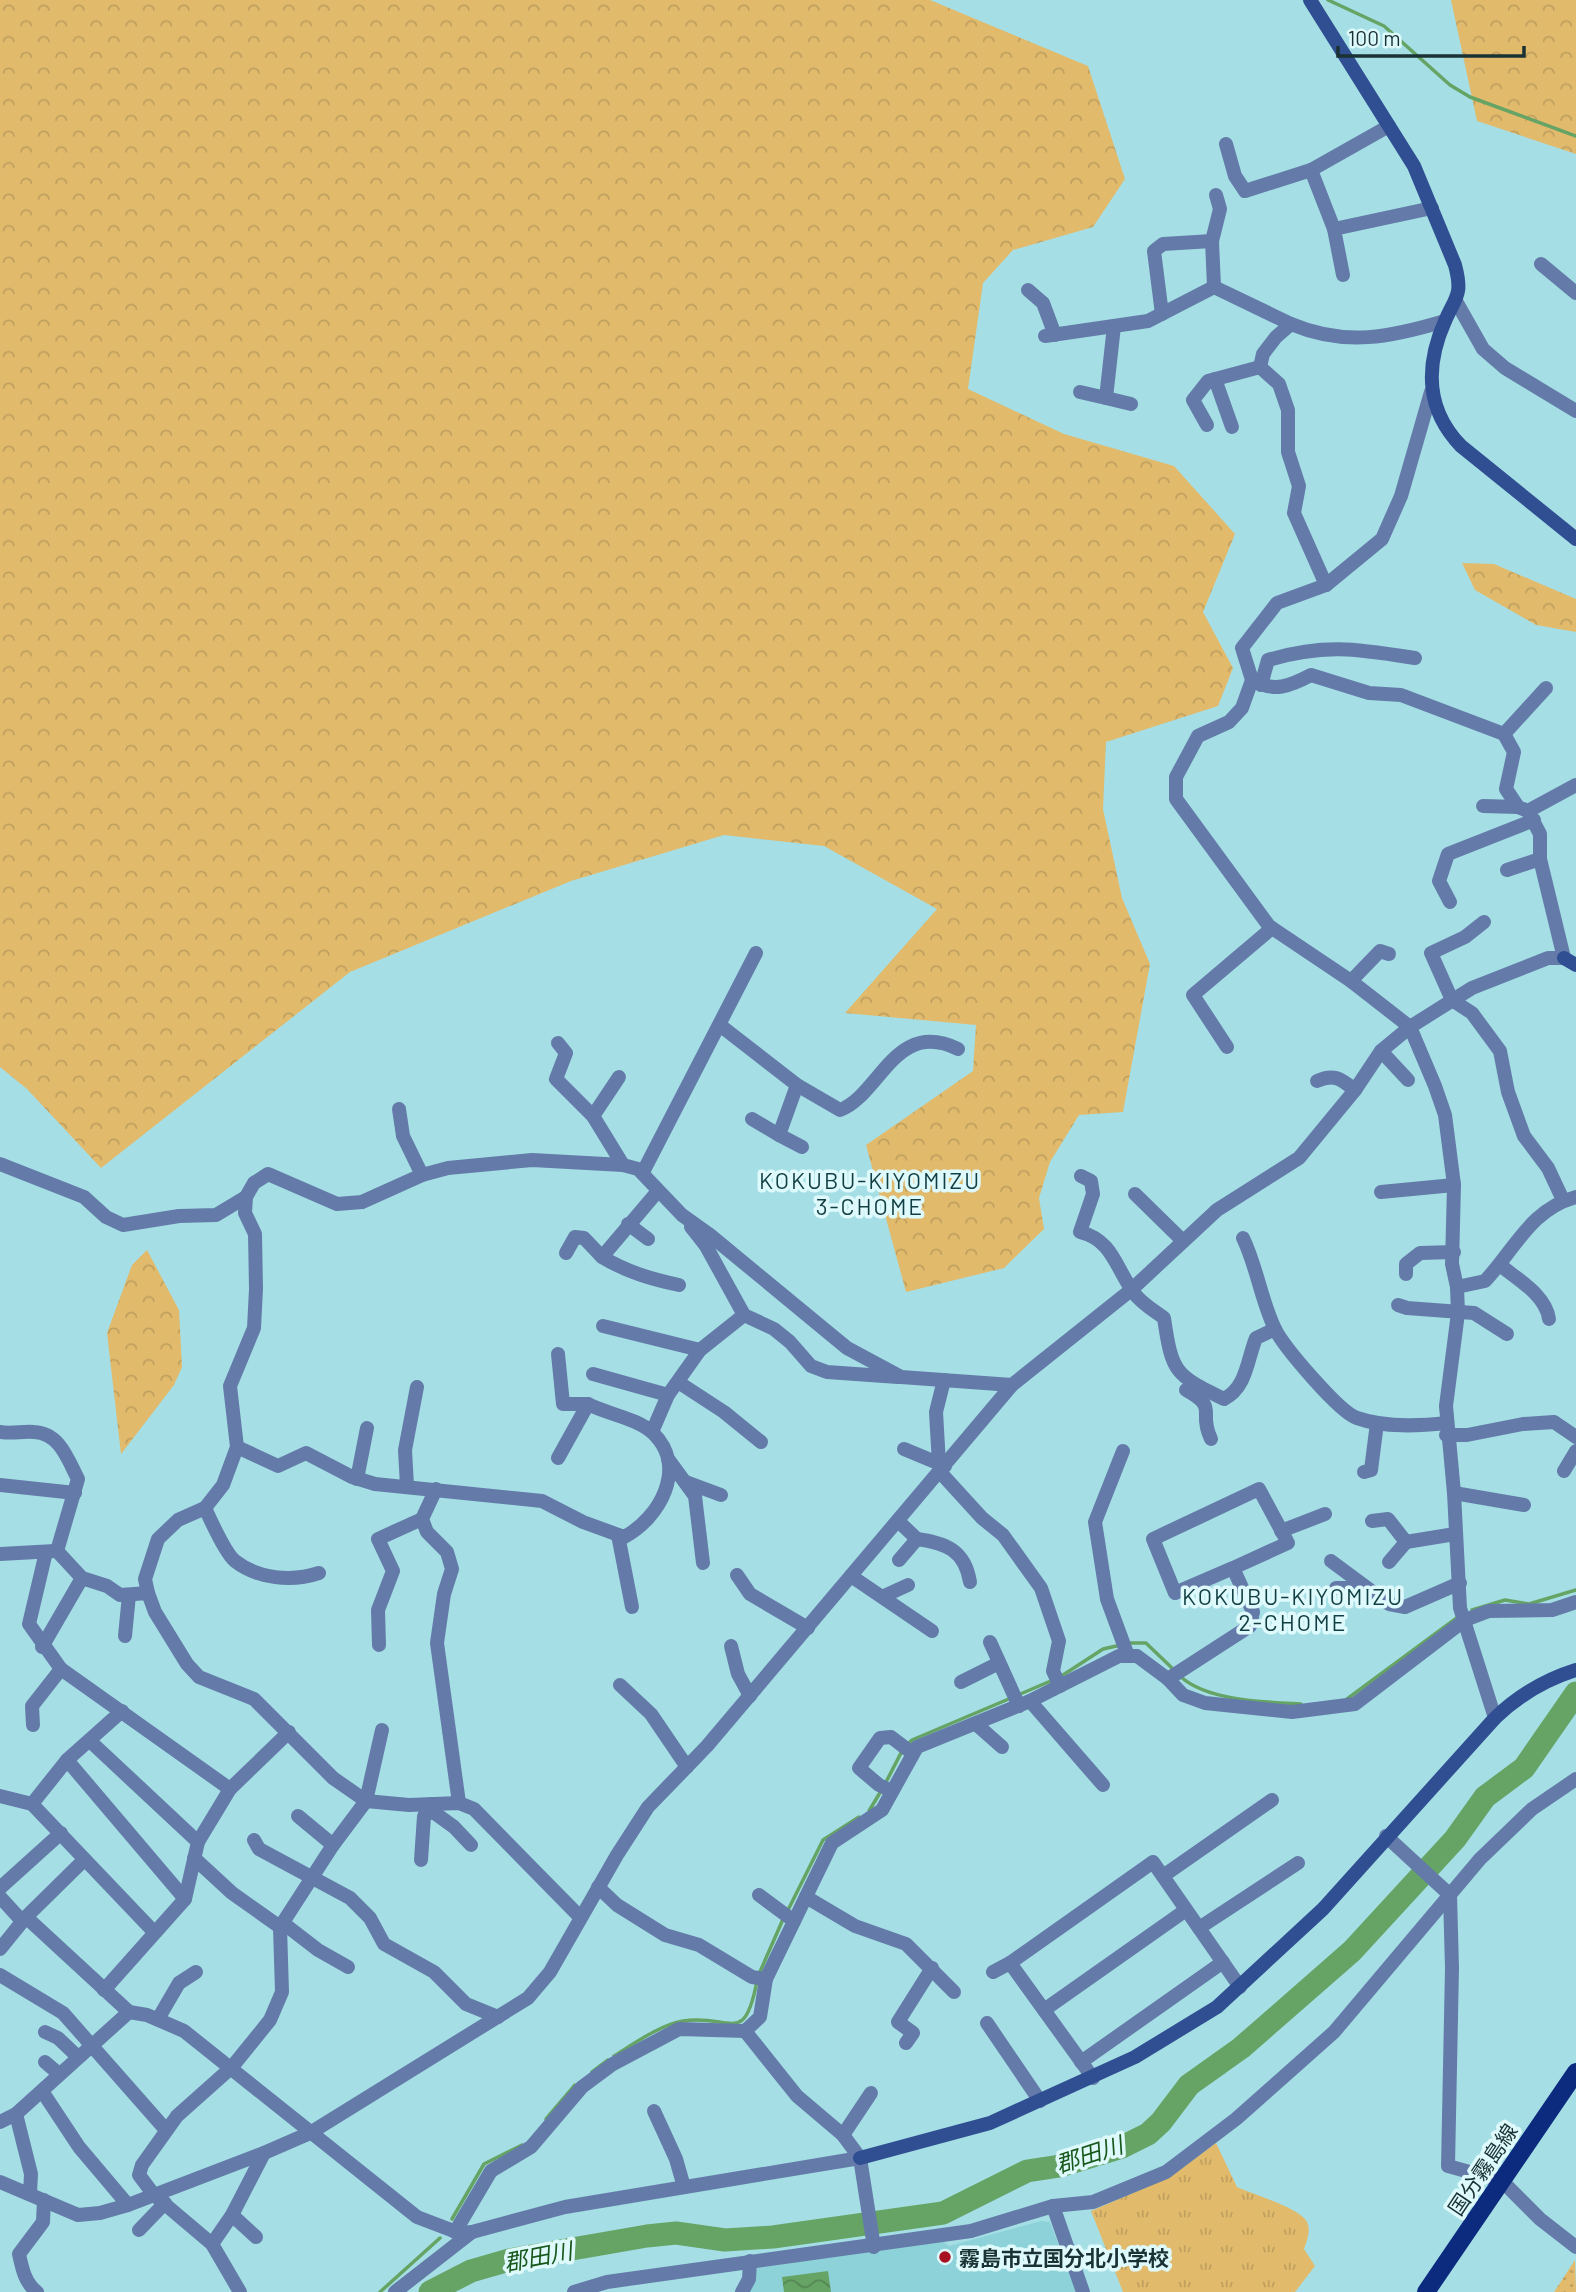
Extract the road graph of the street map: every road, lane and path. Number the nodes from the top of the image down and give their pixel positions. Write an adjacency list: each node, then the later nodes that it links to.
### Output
1 (1310, 0): 2 (street)
2 (1389, 126): 4 (street); 6 (street)
3 (1226, 144): 4 (street)
4 (1311, 170): 7 (street)
5 (1216, 195): 8 (street)
6 (1432, 208): 7 (street); 14 (street)
7 (1334, 229): 10 (street)
8 (1212, 241): 11 (street); 15 (street)
9 (1541, 264): 13 (street)
10 (1343, 275)
11 (1214, 287): 15 (street); 17 (street)
12 (1028, 290): 18 (street)
13 (1576, 293)
14 (1457, 303): 16 (street); 25 (street)
15 (1162, 314): 18 (street)
16 (1445, 321): 17 (street); 22 (street)
17 (1291, 324): 19 (street)
18 (1114, 326): 23 (street)
19 (1260, 367): 20 (street); 29 (street)
20 (1215, 379): 26 (street); 27 (street)
21 (1080, 392): 23 (street)
22 (1431, 392): 28 (street); 29 (street)
23 (1106, 398): 24 (street)
24 (1131, 404)
25 (1576, 411)
26 (1207, 425)
27 (1232, 427)
28 (1576, 538)
29 (1326, 585): 31 (street)
30 (1415, 658): 31 (street)
31 (1256, 682): 33 (street); 41 (street)
32 (1546, 688): 33 (street)
33 (1504, 734): 36 (street)
34 (1576, 785): 36 (street)
35 (1483, 806): 36 (street)
36 (1527, 812): 37 (street); 39 (street)
37 (1540, 859): 38 (street); 44 (street)
38 (1507, 870)
39 (1450, 902)
40 (1485, 922): 46 (street)
41 (1272, 928): 45 (street); 50 (street)
42 (756, 954): 47 (street)
43 (1389, 954): 45 (street)
44 (1570, 961): 46 (street)
45 (1351, 981): 48 (street)
46 (1452, 1000): 48 (street); 73 (street)
47 (721, 1026): 56 (street); 65 (street)
48 (1410, 1027): 52 (street); 68 (street)
49 (558, 1043): 59 (street)
50 (1227, 1047)
51 (958, 1049): 56 (street)
52 (1381, 1051): 54 (street); 57 (street)
53 (619, 1077): 59 (street)
54 (1408, 1080)
55 (1317, 1081): 57 (street)
56 (797, 1085): 61 (street)
57 (1355, 1090): 78 (street)
58 (399, 1109): 66 (street)
59 (593, 1116): 64 (street)
60 (752, 1119): 61 (street)
61 (779, 1135): 62 (street)
62 (802, 1147)
63 (0, 1164): 72 (street)
64 (623, 1166): 65 (street); 66 (street)
65 (643, 1172): 69 (street)
66 (422, 1175): 72 (street)
67 (1081, 1176): 86 (street)
68 (1454, 1185): 70 (street); 79 (street)
69 (658, 1191): 74 (street); 75 (street)
70 (1381, 1192)
71 (1135, 1194): 78 (street)
72 (246, 1197): 113 (street)
73 (1570, 1199): 82 (street)
74 (682, 1215): 89 (street); 98 (street)
75 (628, 1224): 77 (street); 81 (street)
76 (1243, 1238): 92 (street)
77 (648, 1239)
78 (1183, 1241): 86 (street)
79 (1454, 1252): 83 (street); 85 (street)
80 (566, 1253): 81 (street)
81 (602, 1257): 84 (street)
82 (1500, 1265): 85 (street); 90 (street)
83 (1406, 1274)
84 (679, 1285)
85 (1457, 1287): 88 (street)
86 (1131, 1290): 96 (street); 101 (street)
87 (1398, 1305): 88 (street)
88 (1458, 1313): 93 (street); 107 (street)
89 (744, 1315): 94 (street); 98 (street)
90 (1549, 1318)
91 (603, 1326): 94 (street)
92 (1275, 1329): 96 (street); 105 (street)
93 (1507, 1334)
94 (700, 1350): 100 (street)
95 (558, 1354): 104 (street)
96 (1170, 1359): 111 (street)
97 (593, 1374): 103 (street)
98 (901, 1377): 99 (street)
99 (944, 1380): 101 (street); 119 (street)
100 (678, 1382): 103 (street); 112 (street)
101 (1013, 1385): 119 (street)
102 (417, 1387): 125 (street)
103 (668, 1395): 109 (street)
104 (588, 1404): 109 (street); 117 (street)
105 (1377, 1423): 107 (street); 121 (street)
106 (367, 1428): 122 (street)
107 (1447, 1429): 110 (street); 128 (street)
108 (0, 1432): 127 (street)
109 (652, 1432): 118 (street)
110 (1576, 1437)
111 (1212, 1439)
112 (761, 1442)
113 (237, 1447): 122 (street); 131 (street)
114 (904, 1450): 119 (street)
115 (1124, 1451): 170 (street)
116 (1576, 1451): 120 (street)
117 (558, 1458)
118 (668, 1459): 123 (street); 138 (street)
119 (941, 1467): 134 (street); 177 (street)
120 (1564, 1471)
121 (1364, 1472)
122 (357, 1479): 125 (street)
123 (686, 1482): 129 (street); 146 (street)
124 (0, 1485): 127 (street)
125 (407, 1486): 126 (street)
126 (436, 1489): 133 (street); 138 (street)
127 (75, 1493): 141 (street)
128 (1454, 1493): 130 (street); 137 (street)
129 (721, 1495)
130 (1524, 1505)
131 (205, 1508): 148 (street); 157 (street)
132 (1325, 1514): 136 (street)
133 (422, 1519): 167 (street); 198 (street)
134 (898, 1521): 139 (street); 150 (street)
135 (1372, 1521): 140 (street)
136 (1281, 1531): 147 (street); 147 (street)
137 (1455, 1534): 140 (street); 153 (street)
138 (618, 1535): 161 (street)
139 (917, 1539): 143 (street); 152 (street)
140 (1406, 1542): 145 (street)
141 (52, 1551): 142 (street); 151 (street); 169 (street)
142 (0, 1554)
143 (899, 1560)
144 (1331, 1562): 156 (street)
145 (1390, 1562)
146 (703, 1563)
147 (1233, 1568): 174 (street)
148 (318, 1573)
149 (737, 1575): 163 (street)
150 (851, 1576): 159 (street); 163 (street)
151 (82, 1578): 158 (street); 169 (street)
152 (970, 1582)
153 (1460, 1583): 156 (street); 162 (street)
154 (908, 1584): 159 (street)
155 (1336, 1588): 156 (street)
156 (1365, 1588)
157 (148, 1593): 158 (street); 185 (street)
158 (129, 1595): 165 (street)
159 (884, 1596): 164 (street)
160 (1576, 1602): 162 (street)
161 (632, 1607)
162 (1463, 1614): 174 (street); 181 (street)
163 (808, 1628): 178 (street)
164 (932, 1631)
165 (125, 1636)
166 (990, 1642): 171 (street)
167 (379, 1645)
168 (731, 1646): 178 (street)
169 (42, 1647): 172 (street)
170 (1127, 1654): 174 (street); 177 (street)
171 (999, 1663): 175 (street); 179 (street)
172 (61, 1670): 180 (street); 183 (street)
173 (1576, 1670): 181 (street)
174 (1174, 1675)
175 (961, 1682)
176 (620, 1685): 190 (street)
177 (1059, 1686): 179 (street)
178 (750, 1696): 190 (street)
179 (1022, 1704): 182 (street); 192 (street)
180 (122, 1711): 186 (street); 193 (street)
181 (1495, 1718): 203 (street)
182 (976, 1724): 187 (street); 188 (street)
183 (33, 1725)
184 (382, 1730): 197 (street)
185 (289, 1732): 193 (street); 197 (street)
186 (91, 1742): 189 (street); 205 (street)
187 (1002, 1747)
188 (912, 1752): 194 (street); 194 (street)
189 (67, 1760): 199 (street); 220 (street)
190 (687, 1767): 214 (street)
191 (1576, 1779): 217 (street)
192 (1103, 1785)
193 (230, 1788): 205 (street)
194 (887, 1788): 219 (street)
195 (0, 1796): 199 (street)
196 (1272, 1800): 212 (street)
197 (366, 1801): 200 (street); 206 (street)
198 (459, 1803): 200 (street); 222 (street)
199 (32, 1804): 202 (street)
200 (431, 1808): 207 (street); 210 (street)
201 (298, 1816): 206 (street)
202 (61, 1833): 209 (street); 215 (street)
203 (1387, 1836): 217 (street); 237 (street)
204 (254, 1840): 213 (street)
205 (198, 1842): 208 (street)
206 (332, 1845): 213 (street)
207 (471, 1845)
208 (194, 1858): 220 (street); 225 (street)
209 (84, 1860): 223 (street); 227 (street)
210 (421, 1860)
211 (1297, 1863): 226 (street)
212 (1163, 1876): 221 (street); 230 (street)
213 (311, 1879): 225 (street); 242 (street)
214 (598, 1887): 222 (street); 236 (street)
215 (0, 1888)
216 (759, 1895): 224 (street)
217 (1450, 1895): 267 (street); 274 (street)
218 (0, 1897): 223 (street)
219 (806, 1897): 224 (street); 232 (street)
220 (185, 1899): 227 (street)
221 (1186, 1910): 226 (street); 240 (street)
222 (580, 1917): 242 (street)
223 (24, 1919): 228 (street); 238 (street)
224 (793, 1920): 236 (street)
225 (281, 1925): 231 (street); 252 (street)
226 (1199, 1928): 229 (street)
227 (154, 1932): 238 (street)
228 (0, 1949)
229 (1223, 1962): 237 (street); 250 (street)
230 (1010, 1963): 234 (street); 240 (street)
231 (348, 1967)
232 (932, 1968): 239 (street); 248 (street)
233 (196, 1972): 243 (street)
234 (993, 1972)
235 (0, 1975): 247 (street)
236 (760, 1978): 245 (street)
237 (1240, 1987): 255 (street)
238 (104, 1990): 241 (street)
239 (954, 1992)
240 (1044, 2010): 250 (street)
241 (129, 2012): 243 (street); 247 (street)
242 (498, 2017): 263 (street)
243 (158, 2019): 252 (street)
244 (987, 2023): 258 (street)
245 (746, 2031): 264 (street); 277 (street)
246 (45, 2032): 249 (street)
247 (92, 2042): 249 (street); 262 (street)
248 (906, 2043)
249 (77, 2056): 254 (street)
250 (1081, 2062): 255 (street)
251 (45, 2063): 254 (street)
252 (232, 2067): 262 (street); 263 (street)
253 (1576, 2072): 267 (main road, 国分霧島線)
254 (59, 2074): 256 (street)
255 (1093, 2078): 258 (street)
256 (42, 2091): 260 (street); 273 (street)
257 (871, 2093): 264 (street)
258 (1040, 2101): 266 (street)
259 (654, 2111): 269 (street)
260 (16, 2115): 261 (street); 270 (street)
261 (0, 2122)
262 (166, 2130): 271 (street)
263 (310, 2133): 265 (street); 277 (street)
264 (844, 2136): 266 (street)
265 (264, 2154): 271 (street); 275 (street)
266 (860, 2161): 269 (street); 281 (street)
267 (1502, 2181): 282 (street); 290 (main road, 国分霧島線)
268 (0, 2182): 270 (street)
269 (684, 2187): 278 (street)
270 (30, 2194): 272 (street)
271 (159, 2199): 273 (street); 276 (street); 280 (street)
272 (44, 2200): 273 (street); 284 (street)
273 (128, 2205)
274 (1053, 2206): 281 (street); 289 (street)
275 (232, 2215): 279 (street); 280 (street)
276 (139, 2230)
277 (455, 2232): 278 (street)
278 (472, 2232): 286 (street)
279 (256, 2237)
280 (212, 2244): 285 (street)
281 (874, 2244): 283 (street)
282 (1576, 2247)
283 (750, 2261): 287 (street); 288 (street)
284 (37, 2292)
285 (240, 2292)
286 (394, 2292)
287 (574, 2292)
288 (741, 2292)
289 (1083, 2292)
290 (1426, 2292)

